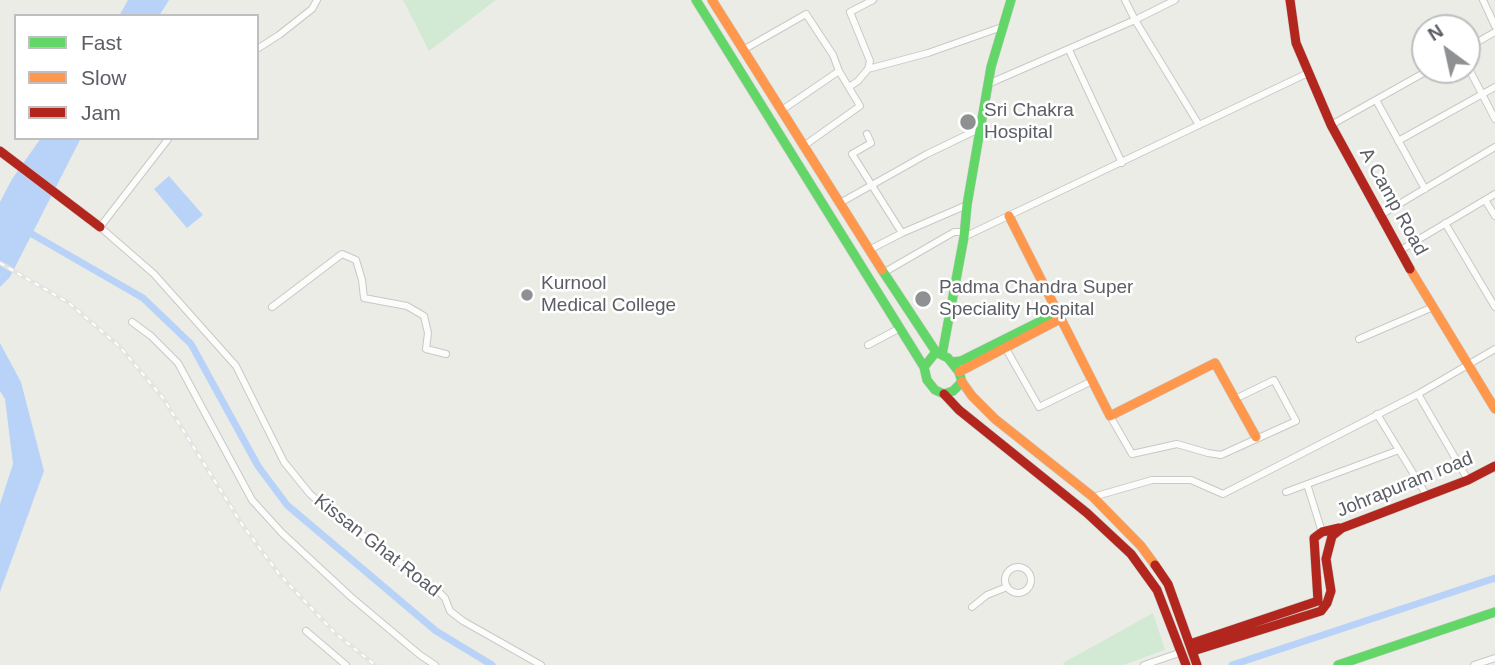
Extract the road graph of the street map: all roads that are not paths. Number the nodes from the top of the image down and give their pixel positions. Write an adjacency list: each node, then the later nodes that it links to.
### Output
1 (317, 0): 13 (street)
2 (696, 0): 61 (street)
3 (712, 0): 14 (street)
4 (873, 0): 16 (street)
5 (1011, 0): 12 (street)
6 (1125, 0): 10 (street)
7 (1290, 0): 18 (street, A Camp Road)
8 (1483, 0): 11 (street)
9 (1173, 1): 10 (street)
10 (1135, 20): 15 (street); 28 (street)
11 (1495, 26)
12 (1002, 27): 16 (street); 20 (street)
13 (259, 48)
14 (743, 50): 17 (street); 26 (street)
15 (1069, 50): 20 (street); 37 (street)
16 (868, 69): 22 (street)
17 (839, 71): 22 (street); 26 (street)
18 (1308, 73): 28 (street); 29 (street, A Camp Road)
19 (1411, 80): 25 (street)
20 (988, 83): 30 (street)
21 (1476, 84): 24 (street)
22 (849, 87): 34 (street)
23 (1495, 87): 24 (street)
24 (1482, 95): 27 (street); 33 (street)
25 (1376, 100): 29 (street); 33 (street)
26 (782, 110): 34 (street)
27 (1495, 119)
28 (1199, 125): 37 (street)
29 (1331, 125): 45 (street, A Camp Road)
30 (979, 129): 38 (street); 43 (street)
31 (867, 134): 38 (street)
32 (168, 140): 48 (street)
33 (1398, 141): 39 (street)
34 (805, 145): 42 (street)
35 (1495, 147): 39 (street)
36 (0, 151): 48 (street)
37 (1122, 163): 44 (street)
38 (871, 185): 42 (street); 49 (street)
39 (1425, 189): 45 (street)
40 (1495, 194): 41 (street)
41 (1485, 200): 46 (street); 47 (street)
42 (840, 203): 51 (street)
43 (967, 205): 49 (street); 50 (street)
44 (1009, 216): 50 (street); 59 (street)
45 (1379, 216): 52 (street, A Camp Road)
46 (1495, 216)
47 (1445, 223): 52 (street); 55 (street)
48 (100, 227): 98 (street, Kissan Ghat Road)
49 (902, 233): 51 (street)
50 (964, 235): 53 (street); 66 (street)
51 (869, 250): 53 (street)
52 (1399, 251): 57 (street, A Camp Road)
53 (883, 273): 66 (street)
54 (1495, 287): 55 (street)
55 (1486, 293): 58 (street)
56 (272, 307): 67 (street)
57 (1433, 307): 62 (street); 69 (street, A Camp Road)
58 (1495, 307)
59 (1058, 316): 63 (street); 72 (street)
60 (132, 322): 97 (street)
61 (900, 328): 64 (street); 70 (street)
62 (1359, 339)
63 (1004, 344): 68 (street); 71 (street); 72 (street)
64 (868, 345)
65 (1495, 349): 69 (street)
66 (939, 353): 68 (street); 70 (street)
67 (446, 354)
68 (952, 362): 71 (street)
69 (1467, 366): 74 (street); 76 (street, A Camp Road)
70 (924, 367): 73 (street)
71 (961, 377): 73 (street); 86 (street)
72 (1092, 381): 78 (street)
73 (944, 394): 94 (street)
74 (1418, 394): 77 (street); 82 (street)
75 (1235, 398): 78 (street); 79 (street); 79 (street)
76 (1495, 409)
77 (1377, 414): 80 (street); 86 (street)
78 (1110, 416): 79 (street)
79 (1256, 437)
80 (1399, 450): 83 (street); 85 (street)
81 (1495, 466): 82 (street, Johrapuram road)
82 (1468, 480): 85 (street, Johrapuram road)
83 (1307, 484): 84 (street); 87 (street)
84 (1286, 492)
85 (1427, 496): 87 (street, Johrapuram road)
86 (1093, 497): 92 (street)
87 (1327, 534): 92 (street, Johrapuram road); 92 (street, Johrapuram road)
88 (1007, 587): 88 (street); 89 (street)
89 (972, 607)
90 (1495, 612): 95 (street)
91 (306, 631): 96 (street)
92 (1194, 654)
93 (1495, 658): 101 (street)
94 (1184, 659): 99 (street)
95 (1361, 661): 100 (street)
96 (346, 665)
97 (435, 665)
98 (541, 665)
99 (1144, 665)
100 (1338, 665)
101 (1474, 665)

